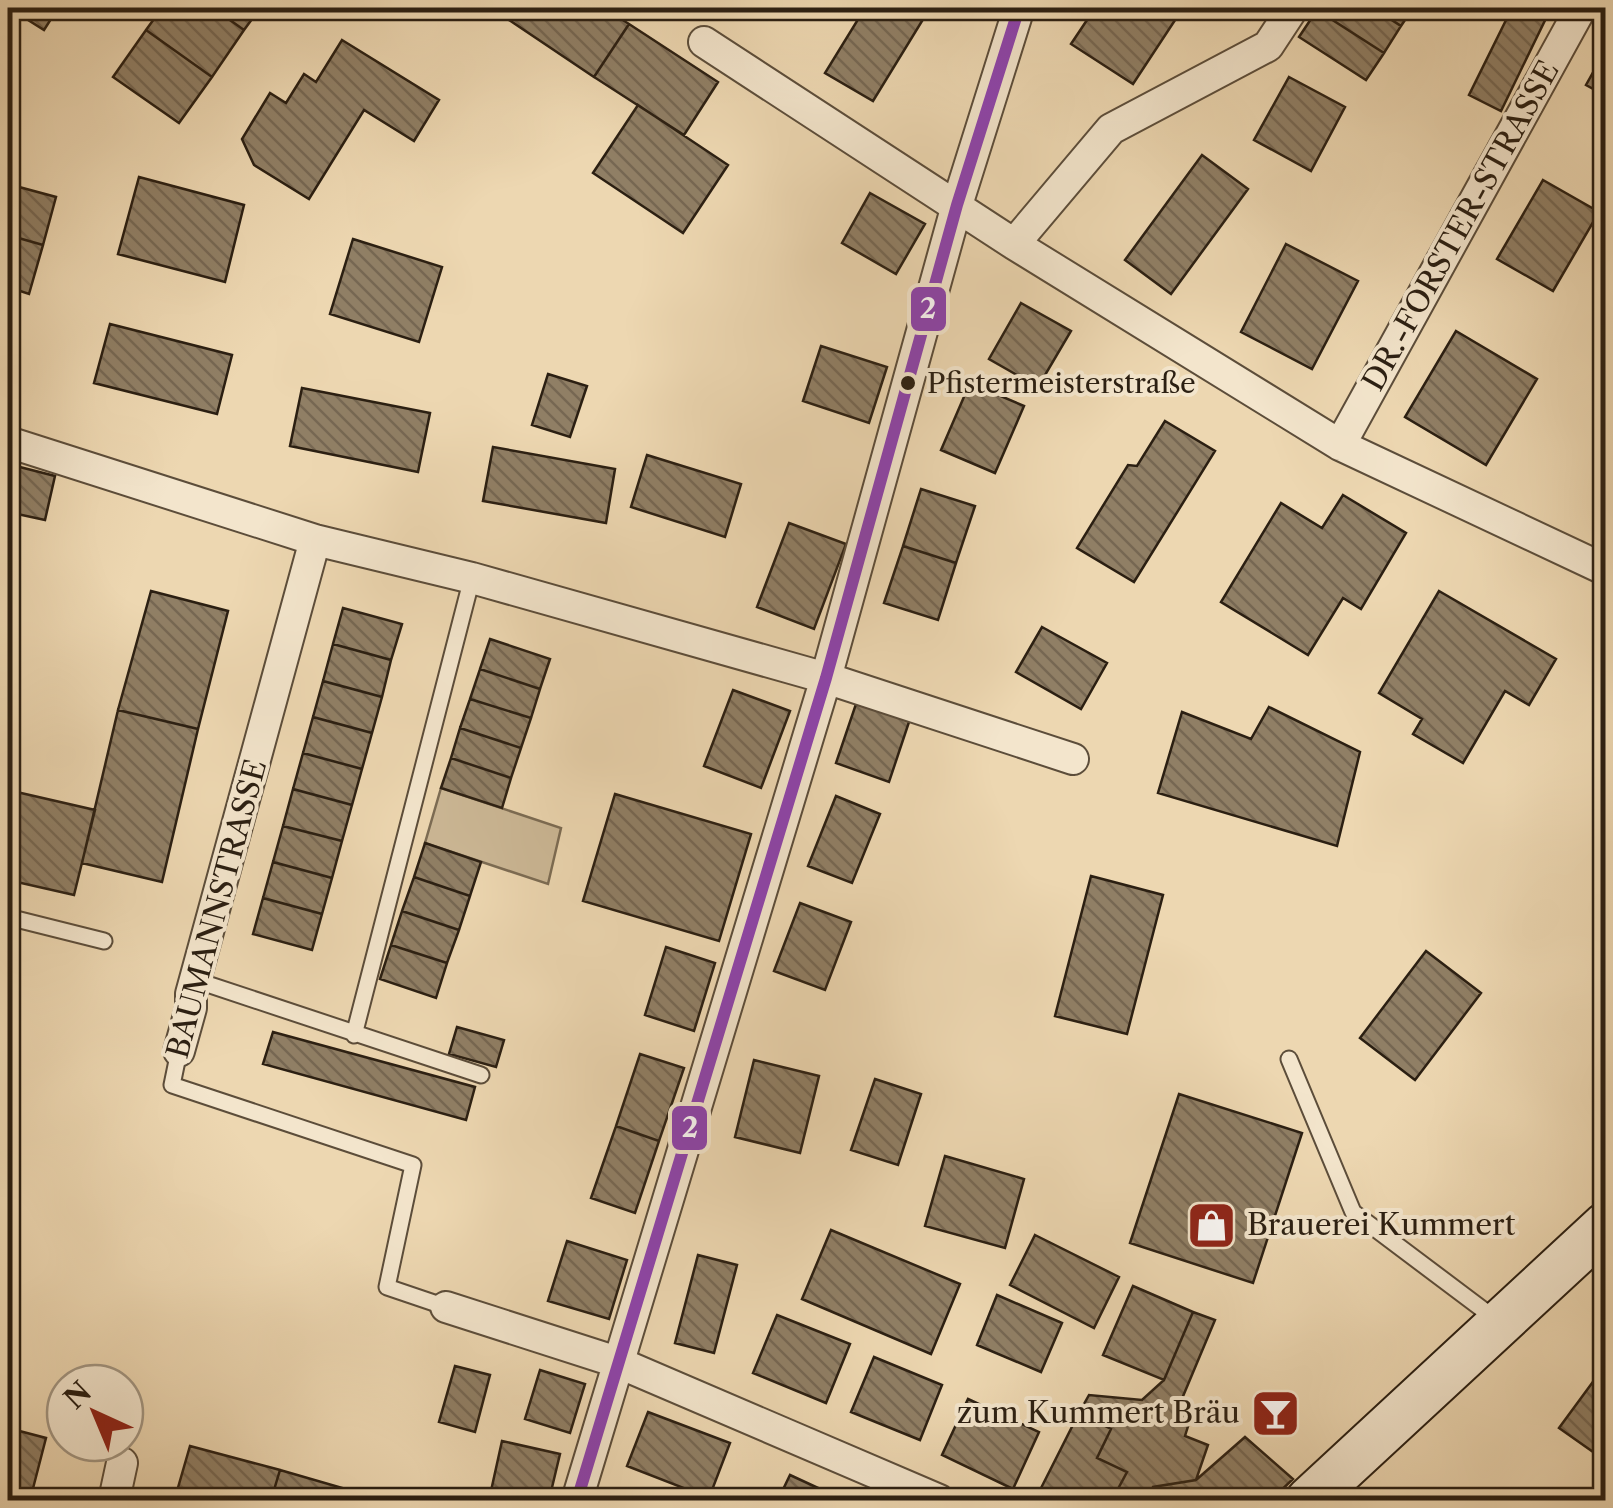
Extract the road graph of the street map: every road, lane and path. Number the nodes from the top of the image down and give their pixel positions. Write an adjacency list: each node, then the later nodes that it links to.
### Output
1 (1020, 8): 5 (street)
2 (1292, 8): 6 (street)
3 (1581, 8): 8 (street, DR.-FORSTER-STRASSE)
4 (704, 42): 5 (street)
5 (957, 206): 6 (street); 12 (street)
6 (1014, 244): 8 (street)
7 (8, 442): 9 (street)
8 (1340, 445): 10 (street)
9 (315, 540): 11 (street); 16 (street, BAUMANNSTRASSE)
10 (1606, 570)
11 (472, 578): 12 (street); 17 (lane)
12 (826, 678): 13 (street); 24 (street)
13 (1072, 759)
14 (8, 918): 15 (lane)
15 (104, 941)
16 (195, 980): 17 (lane); 18 (street, BAUMANNSTRASSE)
17 (354, 1035): 20 (lane)
18 (179, 1051): 22 (lane, BAUMANNSTRASSE)
19 (1289, 1059): 23 (lane)
20 (482, 1075)
21 (1606, 1225): 23 (main road)
22 (446, 1307): 24 (street, BAUMANNSTRASSE)
23 (1501, 1324): 29 (main road)
24 (618, 1362): 27 (street); 28 (street, BAUMANNSTRASSE)
25 (122, 1463): 26 (street)
26 (114, 1500)
27 (577, 1500)
28 (939, 1500)
29 (1309, 1500)

